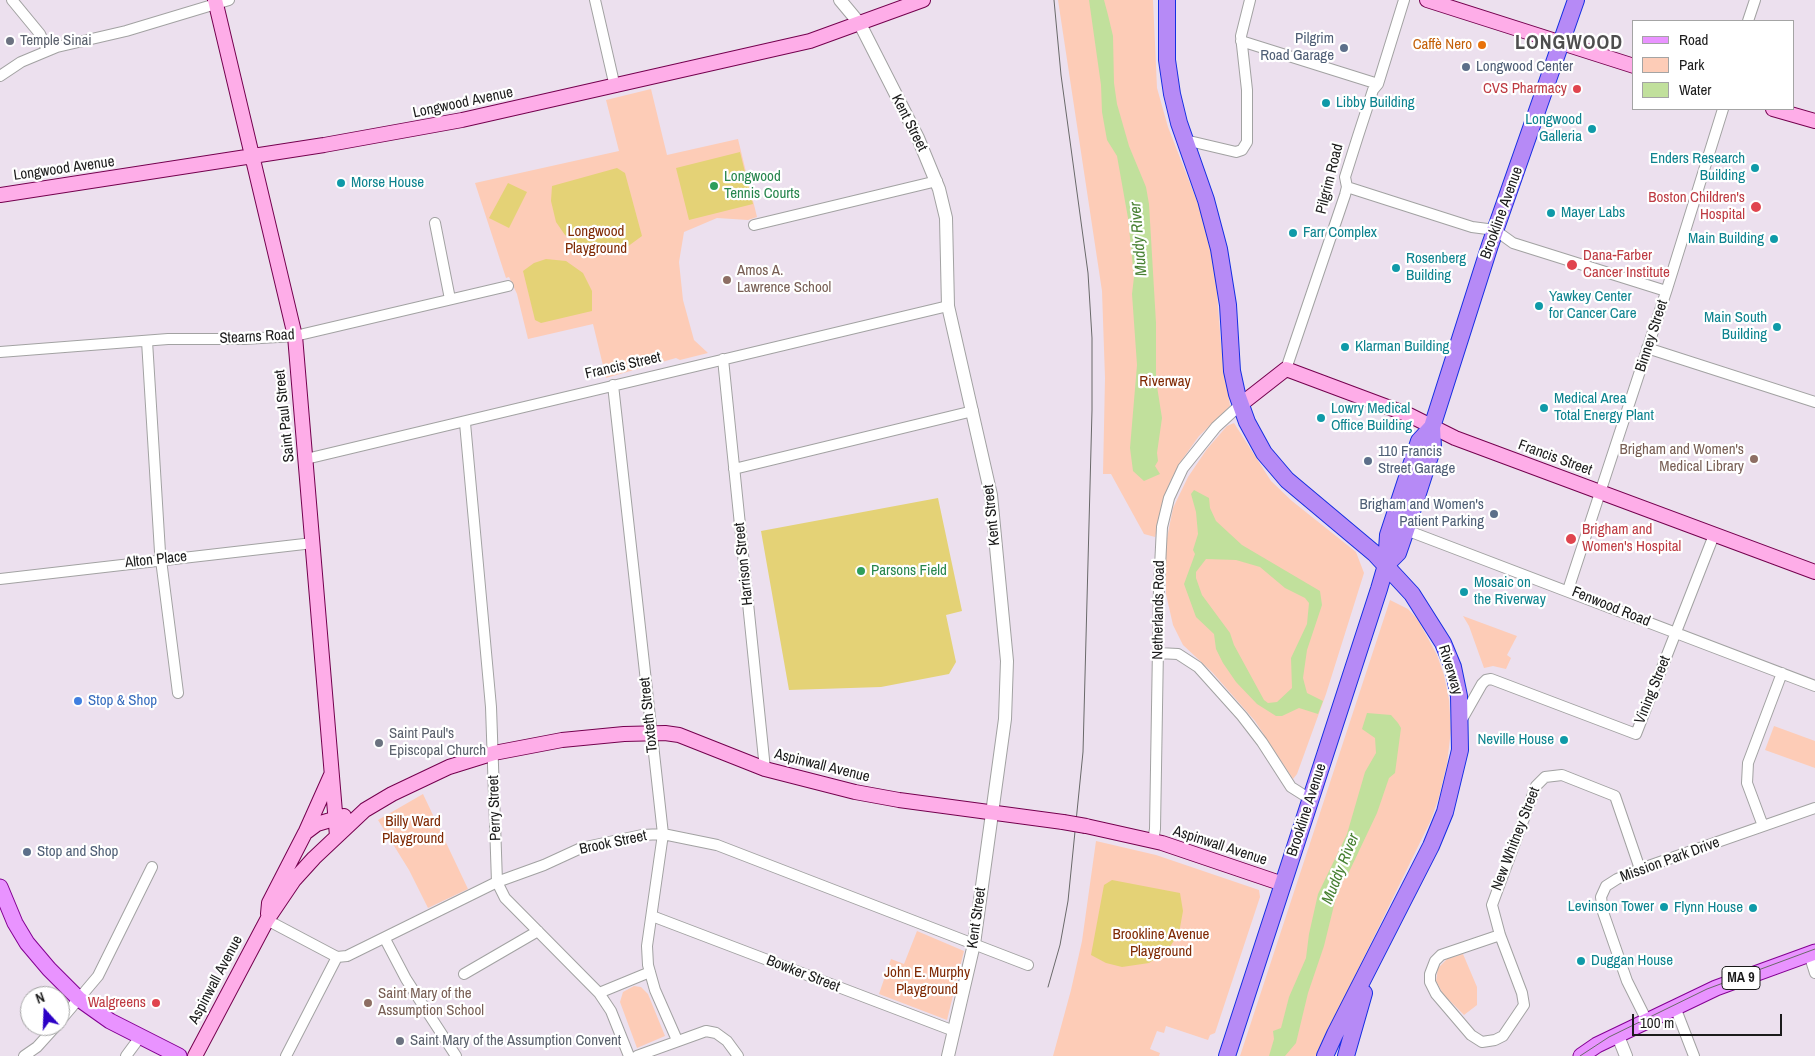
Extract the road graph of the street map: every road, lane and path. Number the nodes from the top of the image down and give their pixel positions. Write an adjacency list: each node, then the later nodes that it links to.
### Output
1 (12, 0): 17 (street)
2 (230, 0): 12 (street)
3 (596, 0): 21 (street)
4 (840, 0): 14 (street, Kent Street)
5 (923, 0): 14 (main road, Longwood Avenue)
6 (1167, 0): 25 (highway, Riverway)
7 (1250, 0): 15 (street)
8 (1404, 0): 20 (street, Pilgrim Road)
9 (1427, 0): 16 (main road)
10 (1576, 0): 16 (highway, Brookline Avenue)
11 (1755, 0): 13 (street)
12 (216, 3): 17 (street); 26 (main road, Saint Paul Street)
13 (1748, 20)
14 (860, 24): 21 (main road, Longwood Avenue); 27 (street, Kent Street)
15 (1241, 41): 20 (street); 25 (street)
16 (1562, 44): 18 (main road); 32 (highway, Brookline Avenue)
17 (47, 50): 19 (street)
18 (1632, 65)
19 (0, 76)
20 (1378, 84): 28 (street, Pilgrim Road)
21 (615, 86): 26 (main road, Longwood Avenue)
22 (1723, 110): 34 (street, Binney Street)
23 (1776, 110): 24 (main road)
24 (1815, 121)
25 (1185, 140): 45 (highway, Riverway)
26 (253, 155): 29 (main road, Longwood Avenue); 37 (main road, Saint Paul Street)
27 (937, 181): 31 (street); 36 (street, Kent Street)
28 (1347, 187): 32 (street); 42 (street, Pilgrim Road)
29 (0, 194)
30 (435, 223): 35 (street)
31 (754, 225)
32 (1495, 230): 34 (street); 48 (highway, Brookline Avenue)
33 (508, 286): 35 (street, Stearns Road)
34 (1666, 291): 39 (street, Binney Street)
35 (450, 299): 37 (street, Stearns Road)
36 (948, 306): 41 (street, Francis Street); 46 (street, Kent Street)
37 (295, 336): 38 (street, Stearns Road); 49 (main road, Saint Paul Street)
38 (146, 341): 40 (street, Stearns Road); 55 (street)
39 (1647, 348): 44 (street); 51 (street, Binney Street)
40 (0, 352)
41 (723, 359): 43 (street, Francis Street); 50 (street, Harrison Street)
42 (1286, 369): 45 (main road); 48 (main road, Francis Street)
43 (613, 385): 47 (street, Francis Street); 66 (street, Toxteth Street)
44 (1815, 402)
45 (1240, 405): 56 (highway, Riverway); 61 (street, Netherlands Road)
46 (973, 411): 50 (street); 73 (street, Kent Street)
47 (466, 423): 49 (street, Francis Street); 67 (street, Perry Street)
48 (1432, 427): 51 (main road, Francis Street); 52 (highway, Brookline Avenue); 56 (highway, Brookline Avenue)
49 (306, 459): 54 (main road, Saint Paul Street)
50 (734, 469): 68 (street, Harrison Street)
51 (1600, 492): 53 (main road, Francis Street); 59 (street, Binney Street)
52 (1406, 530): 56 (highway, Brookline Avenue); 59 (street, Fenwood Road)
53 (1714, 534): 57 (main road, Francis Street); 60 (street, Vining Street)
54 (313, 543): 55 (street, Alton Place); 69 (main road, Saint Paul Street)
55 (162, 560): 58 (street, Alton Place); 64 (street)
56 (1386, 564): 65 (highway, Riverway); 70 (highway, Brookline Avenue)
57 (1815, 572)
58 (0, 579)
59 (1568, 590): 60 (street, Fenwood Road)
60 (1676, 633): 62 (street, Fenwood Road); 65 (street, Vining Street)
61 (1158, 654): 70 (street); 79 (street, Netherlands Road)
62 (1782, 673): 63 (street, Fenwood Road); 75 (street)
63 (1815, 686)
64 (178, 692)
65 (1461, 722): 93 (highway, Riverway)
66 (651, 732): 67 (main road, Aspinwall Avenue); 68 (main road, Aspinwall Avenue); 77 (street, Toxteth Street)
67 (494, 753): 72 (main road, Aspinwall Avenue); 82 (street, Perry Street)
68 (765, 769): 73 (main road, Aspinwall Avenue)
69 (332, 774): 74 (main road, Saint Paul Street); 76 (main road)
70 (1310, 799): 83 (highway, Brookline Avenue)
71 (1815, 808): 75 (street, Mission Park Drive)
72 (365, 810): 74 (main road, Aspinwall Avenue); 78 (main road, Aspinwall Avenue)
73 (993, 813): 79 (main road, Aspinwall Avenue, bridge); 90 (street, Kent Street)
74 (335, 819): 76 (main road, Aspinwall Avenue); 78 (main road, Saint Paul Street)
75 (1763, 826): 81 (street, Mission Park Drive)
76 (306, 831): 86 (main road, Aspinwall Avenue)
77 (662, 834): 82 (street, Brook Street); 85 (street, Toxteth Street); 90 (street, Brook Street)
78 (337, 836): 86 (main road, Aspinwall Avenue)
79 (1152, 841): 83 (main road, Aspinwall Avenue)
80 (152, 867): 99 (street)
81 (1640, 870): 88 (street, New Whitney Street); 102 (street, Mission Park Drive)
82 (497, 882): 87 (street); 89 (street, Brook Street)
83 (1283, 884): 119 (highway, Brookline Avenue)
84 (0, 887): 99 (main road)
85 (652, 916): 95 (street, Toxteth Street); 104 (street, Bowker Street)
86 (267, 920): 92 (street); 112 (main road, Aspinwall Avenue)
87 (538, 931): 97 (street); 98 (street)
88 (1500, 935): 88 (street, New Whitney Street)
89 (385, 938): 92 (street, Brook Street); 114 (street)
90 (974, 944): 94 (street, Brook Street); 104 (street, Kent Street)
91 (1812, 953): 96 (street); 100 (main road, MA 9)
92 (337, 957): 113 (street)
93 (1374, 959): 103 (highway, Riverway); 120 (highway, Riverway)
94 (1028, 965)
95 (650, 972): 98 (street); 108 (street, Toxteth Street)
96 (1815, 973)
97 (464, 974)
98 (599, 993): 115 (street)
99 (79, 999): 101 (street); 106 (main road)
100 (1675, 1007): 102 (main road, MA 9); 125 (street)
101 (70, 1009)
102 (1647, 1021): 107 (main road, MA 9)
103 (1353, 1030): 121 (highway, Riverway); 122 (street)
104 (954, 1031): 118 (street, Kent Street)
105 (46, 1036): 109 (street)
106 (140, 1036): 110 (street); 111 (main road)
107 (1618, 1036): 123 (main road, MA 9); 124 (street)
108 (677, 1040): 116 (street); 117 (street)
109 (24, 1056)
110 (126, 1056)
111 (179, 1056)
112 (195, 1056)
113 (286, 1056)
114 (456, 1056)
115 (629, 1056)
116 (637, 1056)
117 (738, 1056)
118 (948, 1056)
119 (1226, 1056)
120 (1325, 1056)
121 (1346, 1056)
122 (1355, 1056)
123 (1581, 1056)
124 (1626, 1056)
125 (1694, 1056)

